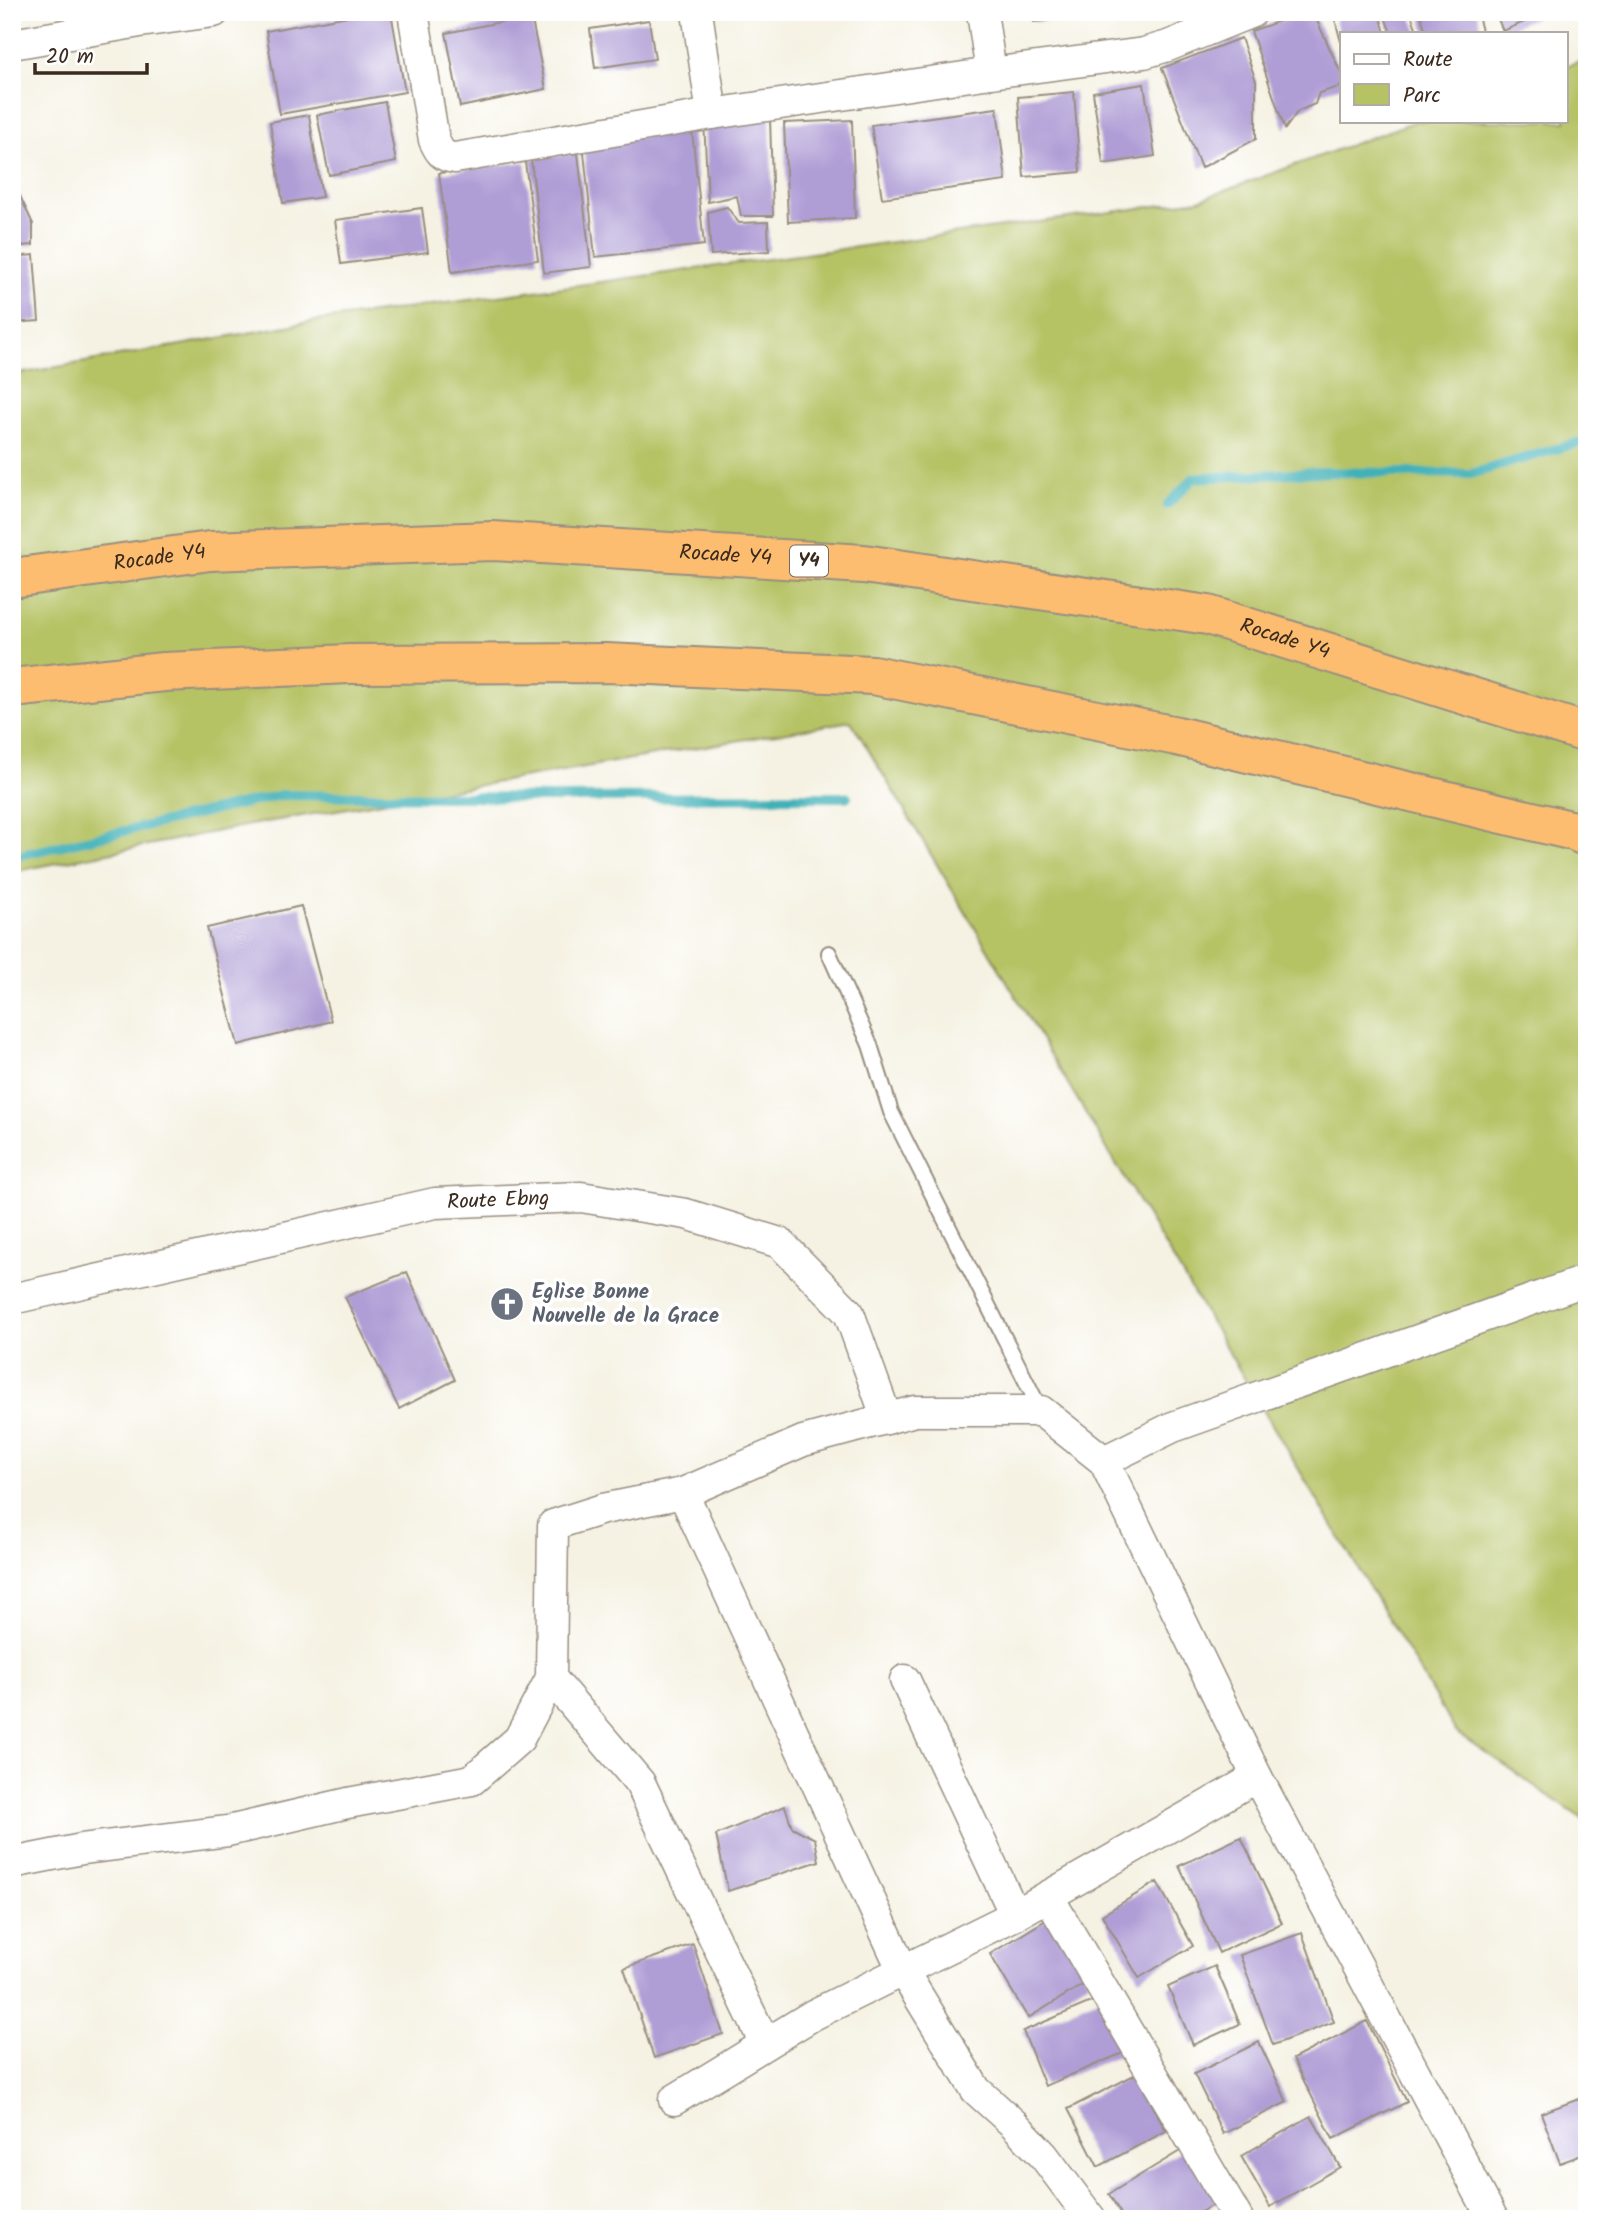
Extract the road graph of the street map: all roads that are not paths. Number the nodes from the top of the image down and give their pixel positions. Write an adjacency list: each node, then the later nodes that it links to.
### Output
1 (214, 12): 6 (street)
2 (413, 12): 9 (street)
3 (697, 12): 9 (street)
4 (982, 12): 8 (street)
5 (1252, 12): 8 (street)
6 (139, 17): 7 (street)
7 (12, 44)
8 (991, 73): 9 (street)
9 (712, 114)
10 (12, 578): 12 (highway, Rocade Y4 / Y4)
11 (12, 688): 13 (highway)
12 (1587, 733)
13 (1587, 837)
14 (829, 953): 17 (lane)
15 (1587, 1280): 19 (street)
16 (12, 1299): 18 (street, Route Ebng)
17 (1041, 1411): 18 (street); 19 (street)
18 (887, 1419): 20 (street)
19 (1104, 1461): 23 (street)
20 (683, 1493): 21 (street); 27 (street)
21 (551, 1678): 24 (street); 28 (street)
22 (905, 1680): 26 (street)
23 (1257, 1777): 25 (street); 32 (street)
24 (12, 1863)
25 (1048, 1896): 26 (street); 31 (street)
26 (1015, 1915): 27 (street)
27 (903, 1971): 28 (street); 30 (street)
28 (765, 2045): 29 (street)
29 (674, 2100)
30 (1091, 2219)
31 (1238, 2219)
32 (1493, 2219)

